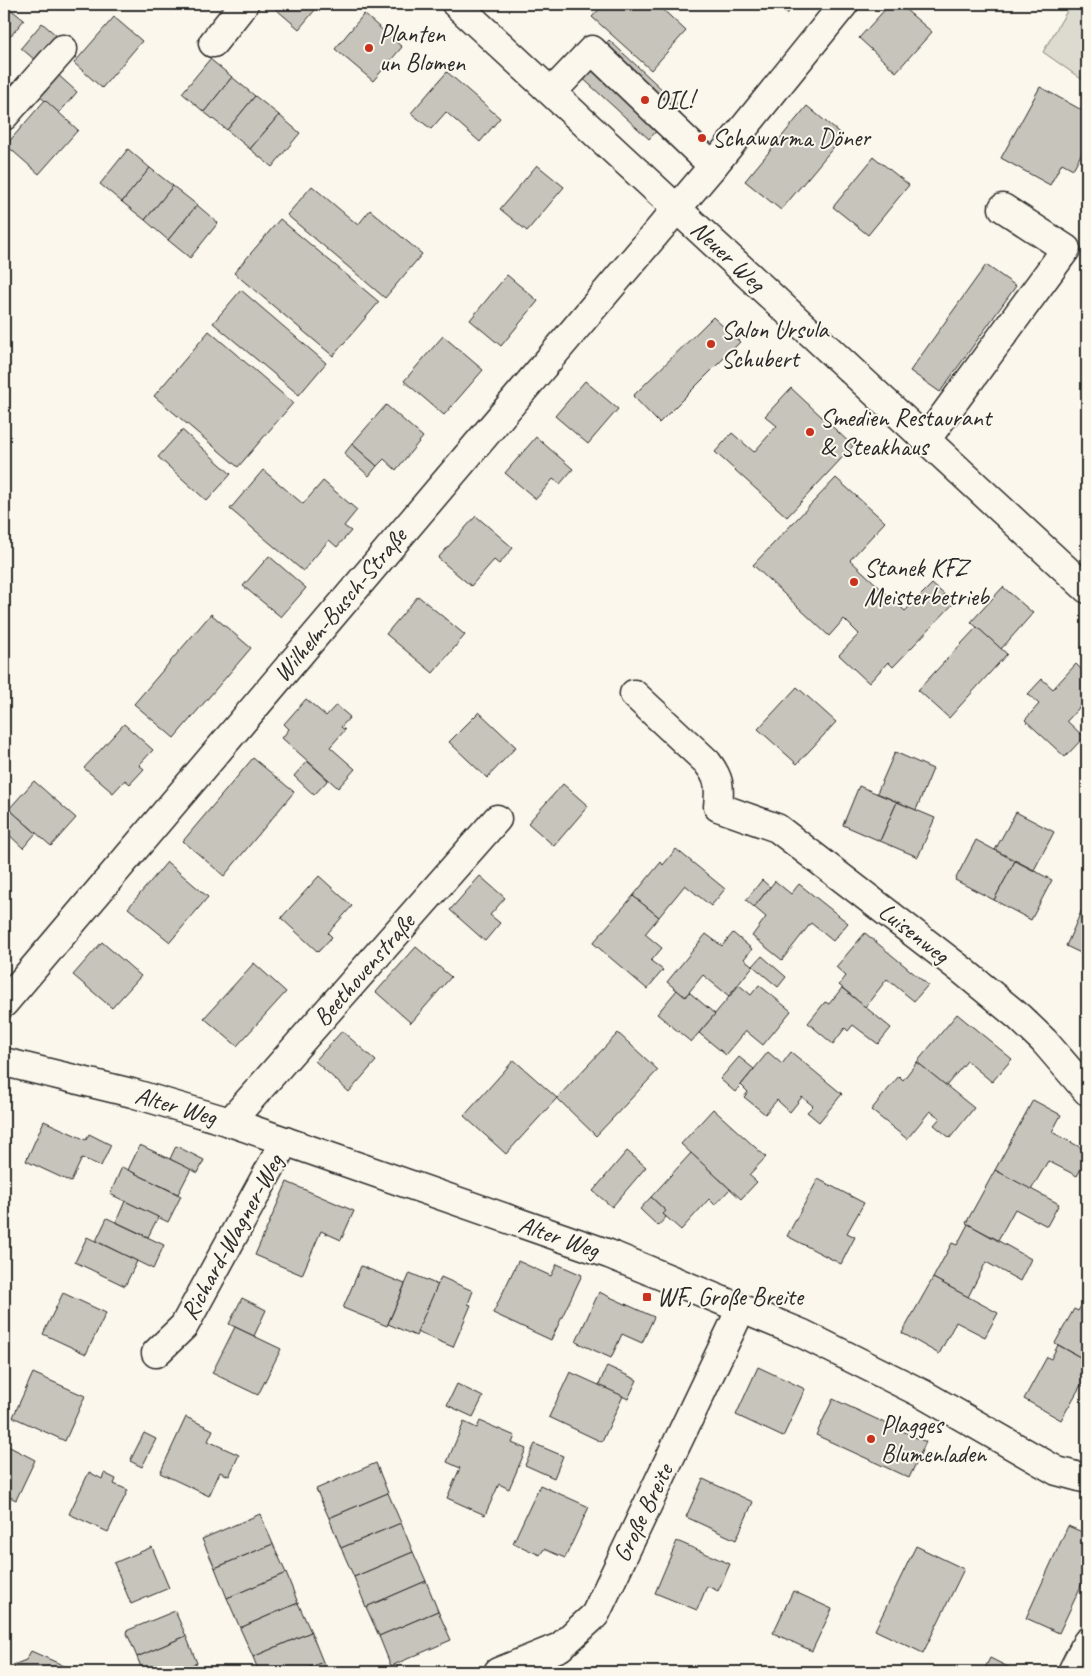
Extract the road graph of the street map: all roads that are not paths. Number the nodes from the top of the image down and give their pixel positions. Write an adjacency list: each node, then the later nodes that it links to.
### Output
1 (244, 4): 4 (street)
2 (456, 4): 6 (street, Neuer Weg)
3 (844, 4): 8 (street, Wilhelm-Busch-Straße)
4 (212, 43)
5 (63, 48): 7 (street)
6 (552, 92): 8 (street); 9 (street, Neuer Weg)
7 (4, 116)
8 (713, 166): 9 (street, Wilhelm-Busch-Straße)
9 (676, 208): 11 (street, Neuer Weg); 15 (street, Wilhelm-Busch-Straße)
10 (1002, 208): 11 (street)
11 (926, 440): 12 (street, Neuer Weg)
12 (1087, 589)
13 (634, 694): 17 (street, Luisenweg)
14 (497, 819): 18 (street, Beethovenstraße)
15 (4, 1003)
16 (4, 1062): 18 (street, Alter Weg)
17 (1087, 1091)
18 (230, 1122): 19 (street, Alter Weg)
19 (285, 1141): 20 (street, Alter Weg); 21 (street, Richard-Wagner-Weg)
20 (741, 1309): 22 (street, Alter Weg); 24 (street, Große Breite)
21 (156, 1353)
22 (1087, 1479)
23 (1087, 1642): 25 (street)
24 (498, 1672)
25 (1072, 1672)

